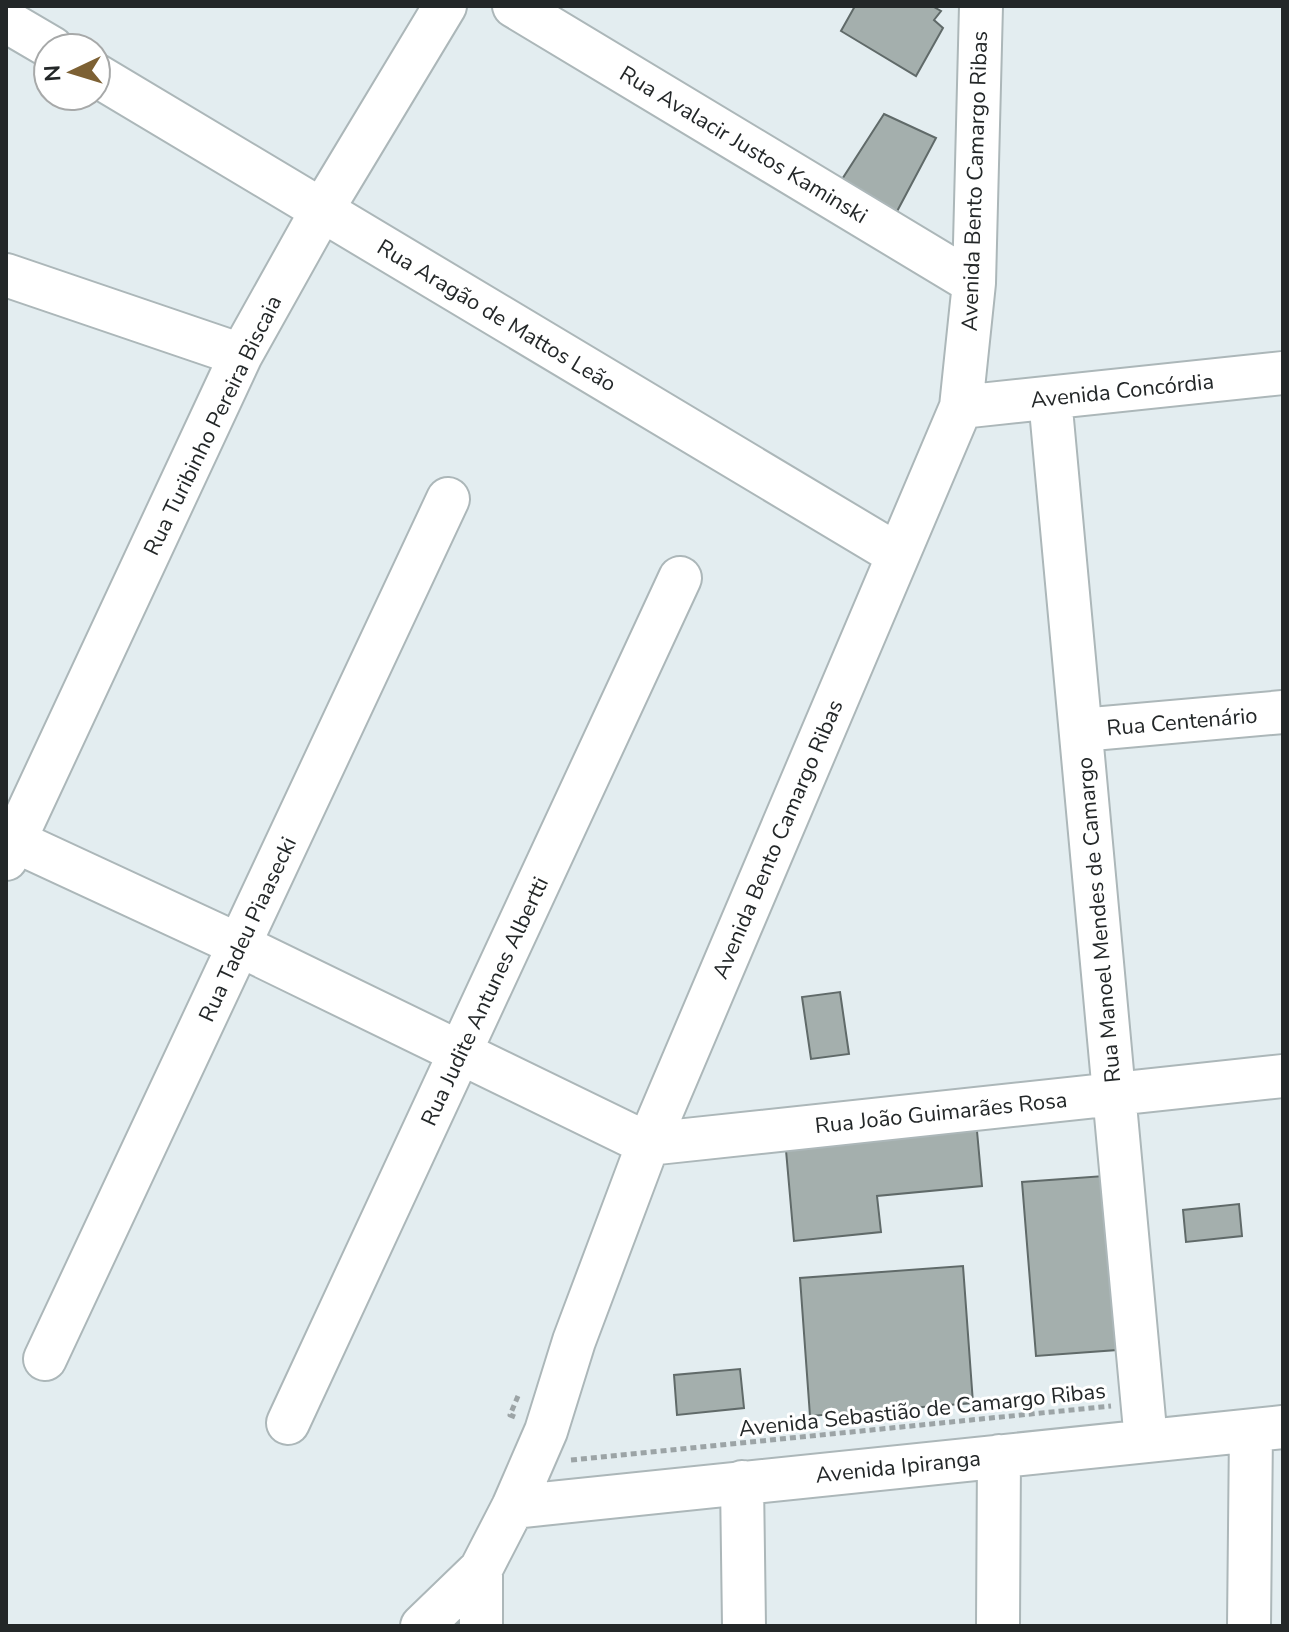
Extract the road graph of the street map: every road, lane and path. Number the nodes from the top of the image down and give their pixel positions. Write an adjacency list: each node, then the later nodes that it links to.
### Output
1 (445, 6): 7 (street, Rua Turibinho Pereira Biscaia)
2 (514, 6): 9 (street, Rua Avalacir Justos Kaminski)
3 (981, 6): 9 (street, Avenida Bento Camargo Ribas)
4 (6, 21): 5 (street)
5 (32, 36)
6 (112, 85): 7 (street, Rua Aragão de Mattos Leão)
7 (322, 210): 10 (street, Rua Turibinho Pereira Biscaia); 15 (street, Rua Aragão de Mattos Leão)
8 (7, 277): 10 (street)
9 (974, 283): 13 (street, Avenida Bento Camargo Ribas)
10 (241, 355): 19 (street, Rua Turibinho Pereira Biscaia)
11 (1283, 373): 12 (street, Avenida Concórdia)
12 (1050, 398): 13 (street, Avenida Concórdia); 18 (street, Rua Manoel Mendes de Camargo)
13 (961, 407): 15 (street, Avenida Bento Camargo Ribas)
14 (448, 499): 20 (street, Rua Tadeu Piaasecki)
15 (898, 555): 24 (street, Avenida Bento Camargo Ribas)
16 (680, 578): 21 (street, Rua Judite Antunes Albertti)
17 (1283, 712): 18 (street, Rua Centenário)
18 (1081, 730): 23 (street, Rua Manoel Mendes de Camargo)
19 (9, 846): 20 (street)
20 (239, 945): 21 (street); 25 (street, Rua Tadeu Piaasecki)
21 (460, 1052): 24 (street); 27 (street, Rua Judite Antunes Albertti)
22 (1283, 1076): 23 (street, Rua João Guimarães Rosa)
23 (1115, 1094): 24 (street, Rua João Guimarães Rosa); 26 (street, Rua Manoel Mendes de Camargo)
24 (648, 1144): 32 (street, Avenida Bento Camargo Ribas)
25 (45, 1359)
26 (1145, 1422): 28 (street, Avenida Ipiranga); 29 (street, Avenida Ipiranga); 30 (path, Avenida Sebastião de Camargo Ribas)
27 (288, 1423)
28 (1267, 1429): 38 (street)
29 (999, 1456): 31 (street, Avenida Ipiranga); 37 (street)
30 (565, 1461)
31 (742, 1482): 32 (street, Avenida Ipiranga); 36 (street)
32 (513, 1507): 33 (street, Avenida Bento Camargo Ribas)
33 (481, 1569): 34 (street, Avenida Bento Camargo Ribas); 35 (street)
34 (422, 1626)
35 (481, 1626)
36 (744, 1626)
37 (998, 1626)
38 (1249, 1626)

